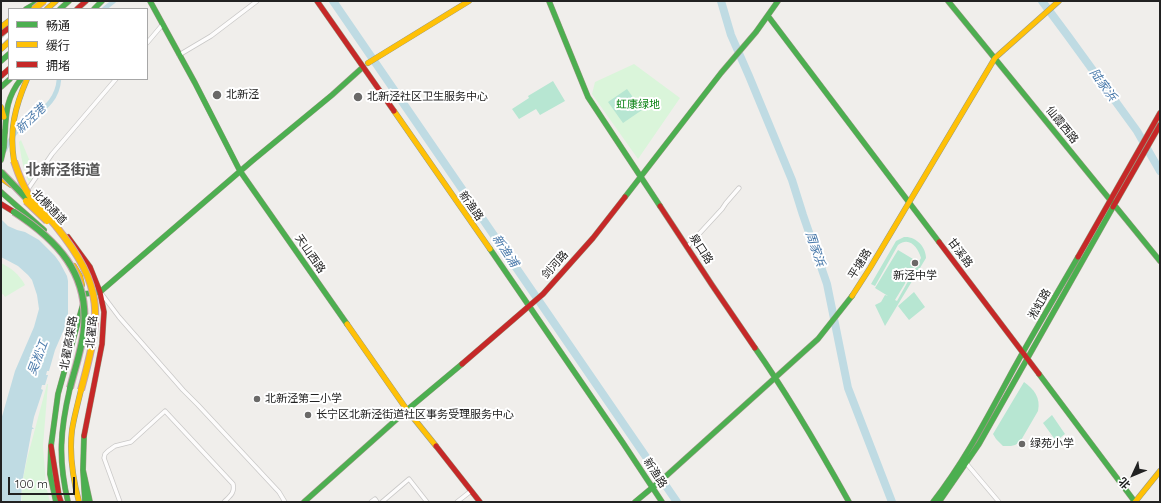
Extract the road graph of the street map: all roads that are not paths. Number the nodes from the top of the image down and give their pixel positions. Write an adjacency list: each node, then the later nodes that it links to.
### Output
1 (42, 1): 13 (main road)
2 (56, 1): 14 (main road)
3 (69, 1): 15 (main road)
4 (86, 1): 16 (main road)
5 (150, 1): 18 (main road, 天山西路)
6 (257, 1): 20 (street)
7 (317, 1): 22 (main road, 新渔路)
8 (469, 1): 22 (main road)
9 (549, 1): 36 (main road, 泉口路)
10 (778, 1): 17 (main road, 剑河路)
11 (948, 1): 21 (main road, 仙霞西路)
12 (1059, 1): 21 (main road, 平塘路)
13 (28, 8)
14 (48, 8)
15 (61, 8)
16 (78, 8)
17 (768, 16): 36 (main road, 剑河路); 40 (main road, 甘溪路)
18 (163, 24): 19 (street); 20 (main road, 天山西路)
19 (148, 42)
20 (179, 55): 33 (main road, 天山西路)
21 (995, 58): 40 (main road, 平塘路); 41 (main road, 仙霞西路)
22 (366, 65): 33 (main road); 48 (main road, 新渔路)
23 (9, 80): 27 (main road)
24 (20, 80): 31 (main road)
25 (27, 80): 43 (main road, bridge)
26 (115, 80): 39 (street)
27 (1, 87)
28 (1, 107): 31 (main road)
29 (1160, 113): 30 (main road, 淞虹路)
30 (1158, 122): 41 (main road, 淞虹路)
31 (5, 133): 32 (main road)
32 (1, 160)
33 (240, 171): 46 (main road); 51 (main road, 天山西路)
34 (1, 172): 43 (main road, 北横通道, bridge)
35 (1, 177): 39 (main road, 北翟路); 43 (main road, bridge)
36 (640, 177): 44 (main road, 泉口路); 48 (main road, 剑河路)
37 (738, 188): 44 (street)
38 (4, 194): 47 (main road, 北翟路)
39 (23, 196): 46 (main road, 北翟路)
40 (909, 202): 49 (main road, 甘溪路); 50 (main road, 平塘路)
41 (1113, 203): 45 (main road, 仙霞西路); 49 (main road, 淞虹路)
42 (1, 205): 60 (main road, 北翟高架路, bridge)
43 (65, 238): 61 (main road, 北翟高架路, bridge)
44 (687, 247): 50 (main road, 泉口路)
45 (1160, 261)
46 (100, 292): 47 (main road); 54 (main road, 北翟路); 66 (street)
47 (84, 294): 52 (main road, 北翟路)
48 (529, 306): 51 (main road, 剑河路); 56 (main road, 新渔路)
49 (1025, 356): 53 (main road, 淞虹路); 75 (main road, 淞虹路); 78 (main road, 甘溪路)
50 (775, 377): 56 (main road, 平塘路); 74 (main road, 泉口路)
51 (407, 410): 57 (main road, 天山西路); 67 (main road, 剑河路)
52 (51, 446): 58 (main road, 北翟路); 59 (main road)
53 (966, 463): 76 (main road, 淞虹路); 77 (street)
54 (83, 470): 62 (main road); 63 (main road, 北翟路)
55 (1160, 471): 78 (main road)
56 (654, 486): 72 (main road, 平塘路); 73 (main road, 新渔路)
57 (471, 491): 70 (street); 71 (main road, 天山西路)
58 (56, 502)
59 (61, 502)
60 (68, 502)
61 (79, 502)
62 (85, 502)
63 (90, 502)
64 (120, 502): 65 (street)
65 (224, 502)
66 (286, 502)
67 (304, 502)
68 (382, 502): 69 (street)
69 (427, 502)
70 (457, 502)
71 (480, 502)
72 (635, 502)
73 (662, 502)
74 (849, 502)
75 (933, 502)
76 (939, 502)
77 (999, 502)
78 (1135, 502)

